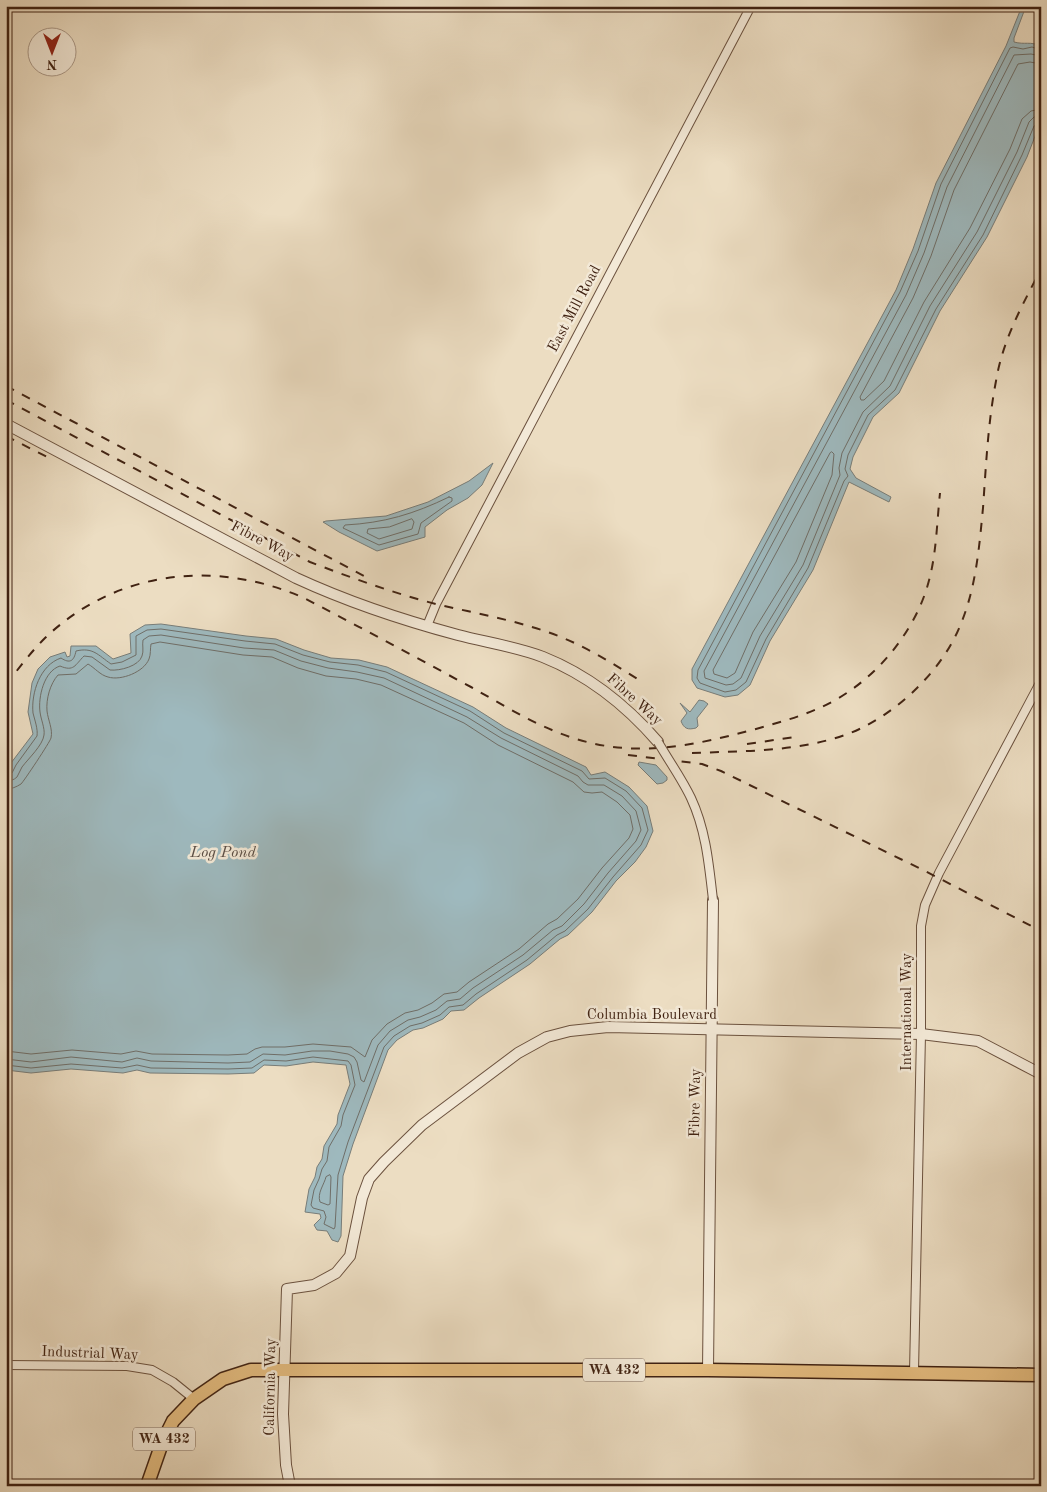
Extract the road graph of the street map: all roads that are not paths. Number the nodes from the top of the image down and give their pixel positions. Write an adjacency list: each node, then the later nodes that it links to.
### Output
1 (751, 6): 3 (street, East Mill Road)
2 (6, 424): 3 (street, Fibre Way)
3 (427, 626): 5 (street, Fibre Way)
4 (1041, 681): 8 (street, International Way)
5 (658, 742): 6 (street, Fibre Way, bridge)
6 (713, 900): 7 (street, Fibre Way)
7 (712, 1029): 8 (street, Columbia Boulevard); 10 (street, Columbia Boulevard); 13 (street, Fibre Way)
8 (921, 1034): 9 (street, Columbia Boulevard); 14 (street, International Way)
9 (1041, 1074)
10 (287, 1289): 12 (street, California Way)
11 (6, 1365): 16 (street, Industrial Way)
12 (286, 1370): 13 (highway, WA 432); 16 (highway, WA 432); 18 (street, California Way)
13 (708, 1370): 14 (highway, WA 432)
14 (914, 1372): 15 (highway, WA 432)
15 (1041, 1375)
16 (194, 1399): 17 (highway, WA 432)
17 (146, 1486)
18 (290, 1486)

